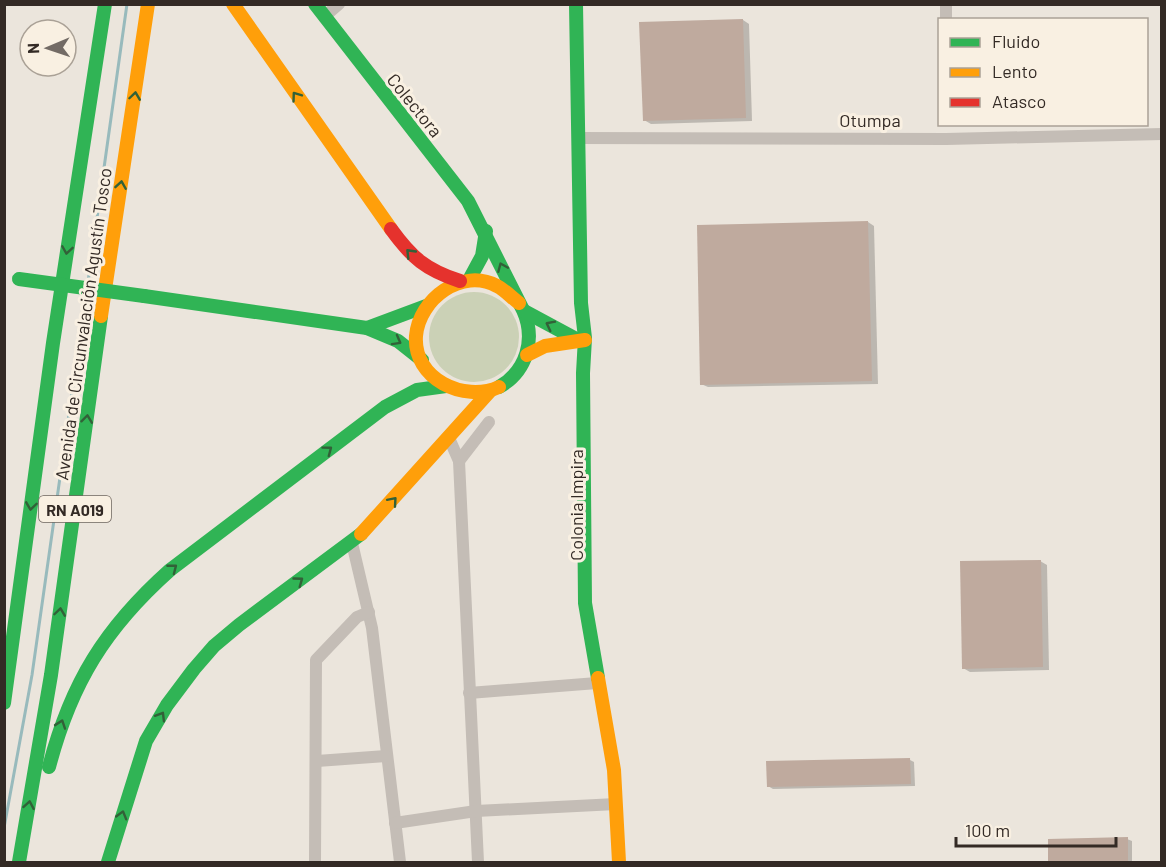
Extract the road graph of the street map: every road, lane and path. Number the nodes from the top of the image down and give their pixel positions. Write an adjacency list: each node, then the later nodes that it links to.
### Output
1 (105, 4): 30 (main road, Avenida de Circunvalación Agustín Tosco / RN A019, one-way to 30)
2 (148, 4): 36 (main road, Avenida de Circunvalación Agustín Tosco / RN A019, one-way to 2)
3 (233, 4): 14 (main road, one-way to 3)
4 (315, 4): 7 (main road, Colectora)
5 (339, 4): 7 (street)
6 (576, 4): 10 (main road, Colonia Impira)
7 (324, 17): 12 (main road, Colectora)
8 (946, 126): 11 (street)
9 (1161, 134): 11 (street, Otumpa)
10 (578, 138): 11 (street, Otumpa); 18 (main road, Colonia Impira)
11 (946, 139)
12 (486, 230): 14 (main road); 16 (main road, Colectora, one-way to 12)
13 (4, 276): 17 (main road, bridge)
14 (465, 280): 15 (main road); 16 (main road)
15 (426, 306): 17 (main road); 20 (main road)
16 (521, 307): 18 (main road, one-way to 16); 19 (main road)
17 (367, 328): 20 (main road, one-way to 20)
18 (582, 344): 19 (main road); 28 (main road, Colonia Impira)
19 (527, 355): 22 (main road)
20 (422, 360): 21 (main road)
21 (446, 386): 22 (main road); 37 (main road, one-way to 21)
22 (490, 391): 24 (main road)
23 (489, 422): 25 (street)
24 (449, 438): 25 (street); 26 (main road, one-way to 24)
25 (459, 461): 29 (street)
26 (352, 543): 27 (street); 38 (main road, one-way to 26)
27 (369, 612): 31 (street); 32 (street)
28 (597, 683): 29 (street); 33 (main road, Colonia Impira)
29 (470, 693): 34 (street)
30 (4, 703)
31 (386, 756): 32 (street); 35 (street)
32 (317, 761): 39 (street)
33 (616, 804): 34 (street); 42 (main road, Colonia Impira)
34 (476, 812): 35 (street); 41 (street)
35 (395, 823): 40 (street)
36 (19, 862)
37 (30, 862)
38 (108, 862)
39 (315, 862)
40 (400, 862)
41 (478, 862)
42 (619, 862)

